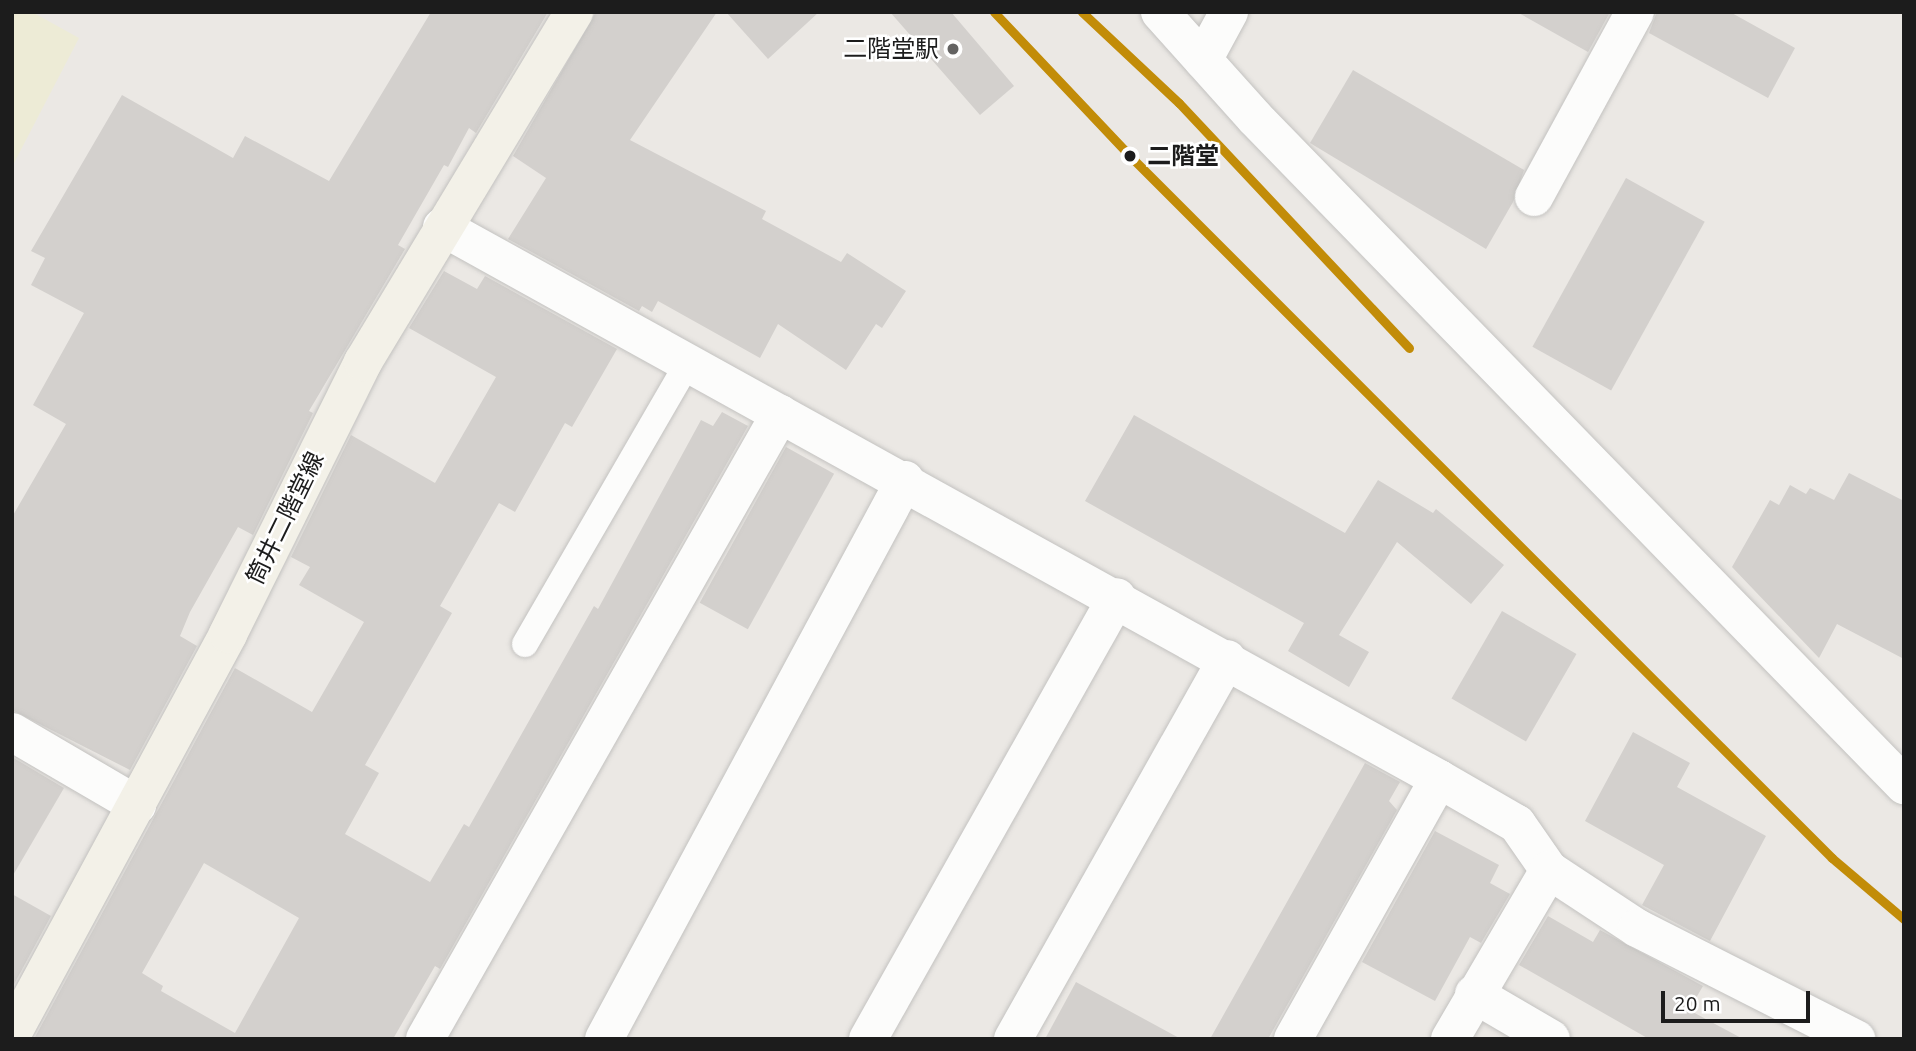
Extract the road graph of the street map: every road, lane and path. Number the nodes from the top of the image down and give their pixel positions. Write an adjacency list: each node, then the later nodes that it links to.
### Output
1 (574, 12): 7 (main road, 筒井二階堂線)
2 (1160, 12): 5 (street)
3 (1229, 12): 5 (street)
4 (1635, 12): 6 (street)
5 (1203, 60): 16 (street)
6 (1534, 197)
7 (442, 227): 8 (street); 17 (main road, 筒井二階堂線)
8 (687, 365): 9 (street); 12 (lane)
9 (780, 414): 10 (street); 21 (street)
10 (905, 480): 11 (street); 22 (street)
11 (1116, 597): 13 (street); 23 (street)
12 (525, 644)
13 (1227, 659): 15 (street); 24 (street)
14 (12, 732): 17 (street)
15 (1439, 779): 18 (street); 25 (street)
16 (1904, 785)
17 (137, 805): 20 (main road, 筒井二階堂線)
18 (1549, 870): 19 (street); 28 (street)
19 (1474, 994): 26 (street); 27 (street)
20 (12, 1034)
21 (425, 1039)
22 (604, 1039)
23 (868, 1039)
24 (1013, 1039)
25 (1293, 1039)
26 (1450, 1039)
27 (1551, 1039)
28 (1856, 1039)

